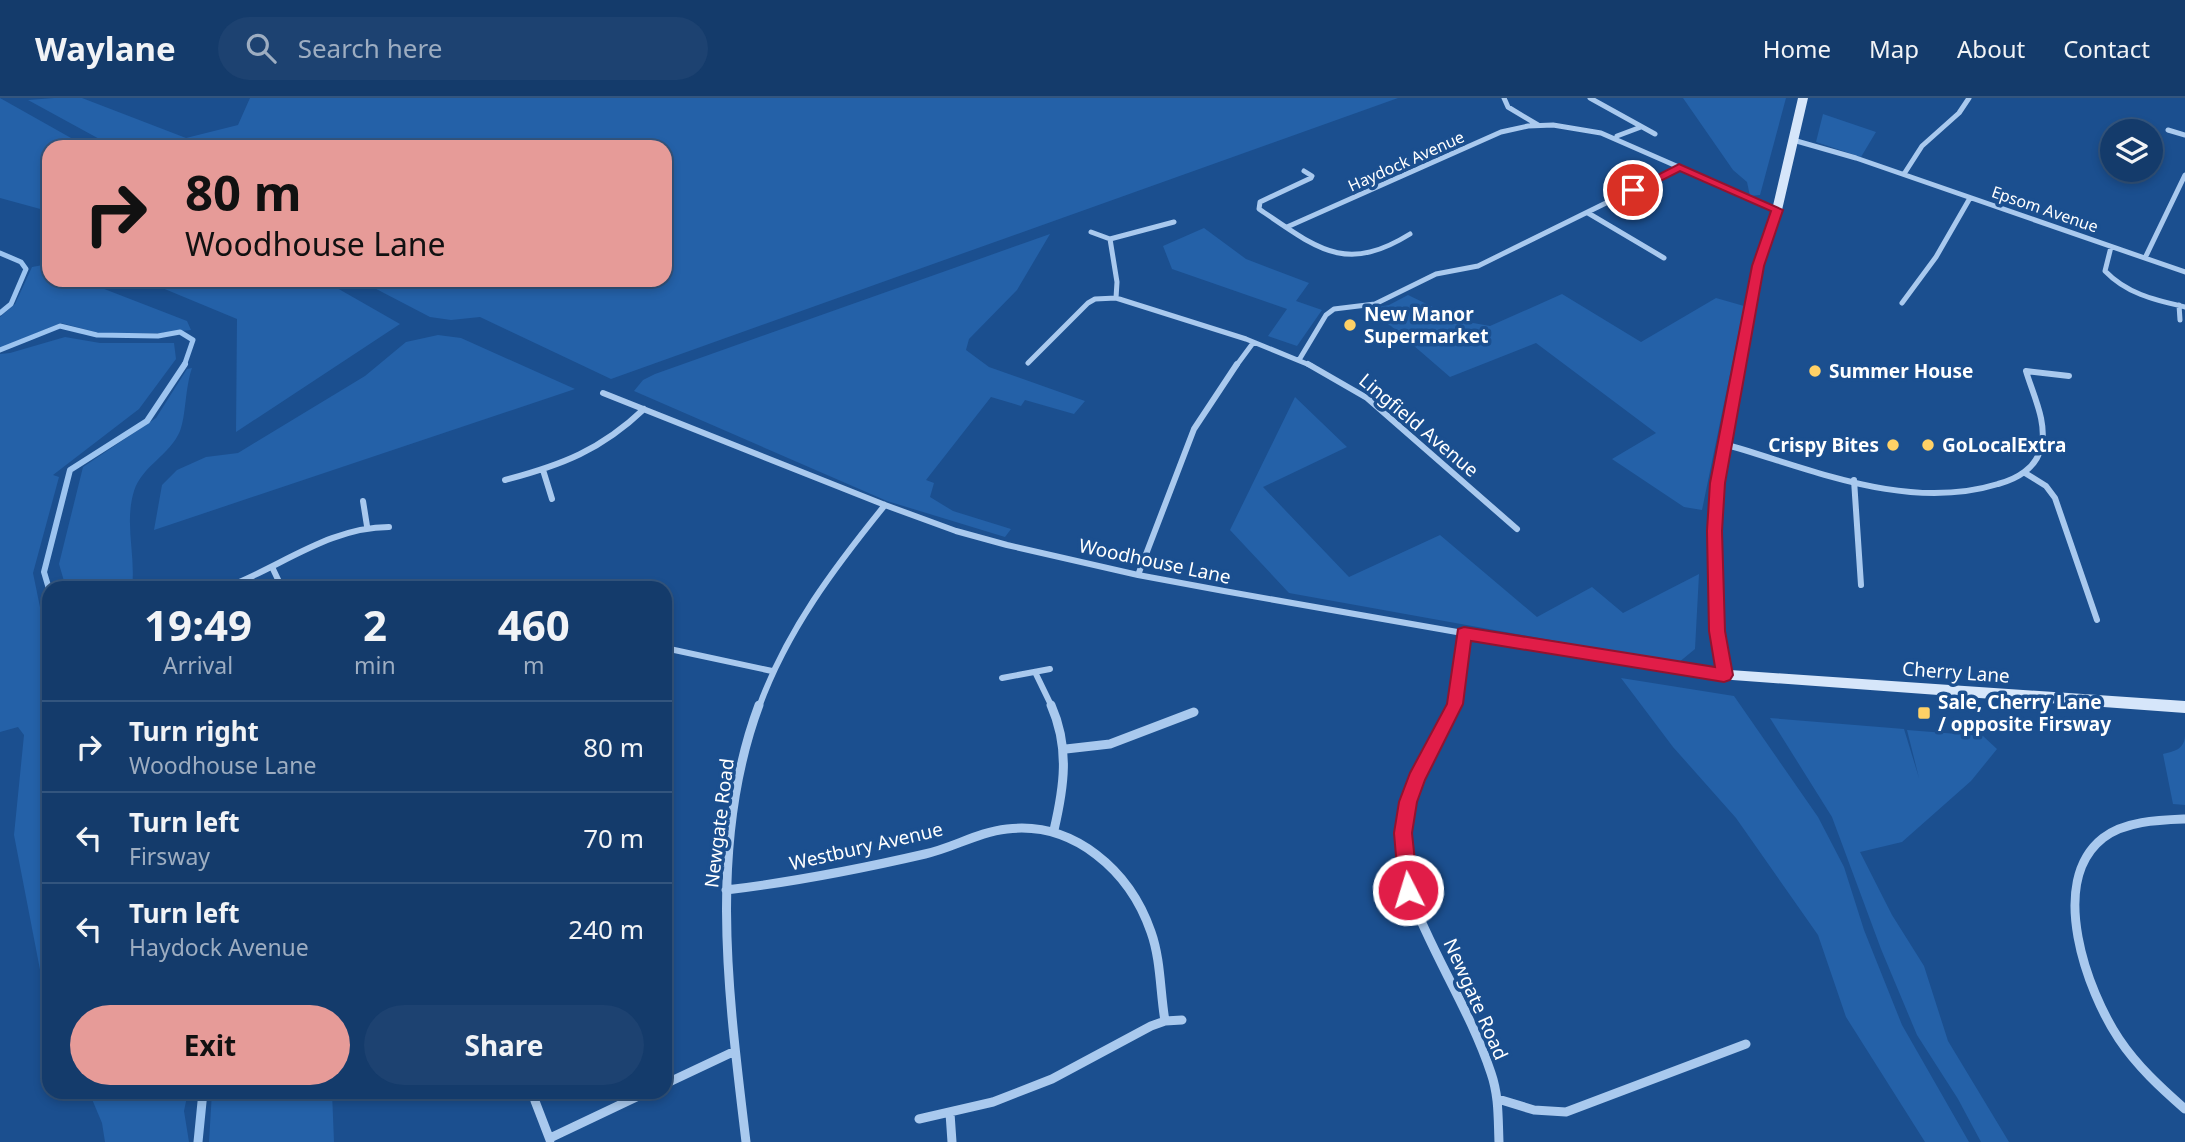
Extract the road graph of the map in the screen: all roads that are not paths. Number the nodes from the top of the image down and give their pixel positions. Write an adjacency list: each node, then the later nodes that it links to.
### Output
1 (1504, 98): 5 (street, Haydock Avenue)
2 (1590, 98): 6 (street)
3 (1803, 98): 11 (street)
4 (1969, 98): 14 (street)
5 (1538, 125): 10 (street, Haydock Avenue); 20 (street, Haydock Avenue)
6 (1641, 127): 8 (street); 10 (street)
7 (2168, 130): 9 (street)
8 (1655, 134)
9 (2185, 135)
10 (1616, 136): 12 (street, Haydock Avenue)
11 (1793, 140): 14 (street, Epsom Avenue); 17 (street)
12 (1679, 167): 17 (street, Haydock Avenue); 18 (street)
13 (1304, 171): 20 (street)
14 (1905, 174): 16 (street, Epsom Avenue)
15 (2185, 175): 28 (street)
16 (1970, 198): 25 (street, Epsom Avenue); 31 (street, Epsom Avenue)
17 (1777, 210): 40 (street)
18 (1588, 213): 26 (street); 35 (street)
19 (1174, 222): 23 (street)
20 (1287, 227): 22 (street)
21 (1091, 232): 23 (street)
22 (1410, 234)
23 (1110, 239): 30 (street)
24 (1658, 246): 26 (street)
25 (2110, 247): 28 (street, Epsom Avenue); 32 (street, Epsom Avenue)
26 (1649, 250): 27 (street)
27 (1664, 258)
28 (2145, 258): 29 (street, Epsom Avenue)
29 (2185, 272)
30 (1116, 298): 34 (street, Lingfield Avenue); 36 (street)
31 (1902, 303)
32 (2182, 306): 33 (street, Epsom Avenue)
33 (2180, 320)
34 (1253, 343): 35 (street, Lingfield Avenue); 52 (street)
35 (1298, 360): 50 (street, Lingfield Avenue)
36 (1028, 363)
37 (2069, 376): 42 (street)
38 (603, 393): 39 (street, Woodhouse Lane)
39 (644, 409): 41 (street); 47 (street, Woodhouse Lane)
40 (1724, 444): 44 (street); 62 (street)
41 (543, 470): 43 (street); 45 (street)
42 (2025, 473): 44 (street); 56 (street)
43 (505, 480)
44 (1854, 480): 55 (street)
45 (552, 499)
46 (363, 501): 48 (street)
47 (885, 505): 52 (street, Woodhouse Lane); 60 (street, Newgate Road)
48 (367, 526): 49 (street); 51 (street)
49 (388, 527)
50 (1517, 529)
51 (273, 569): 53 (street); 54 (street)
52 (1138, 575): 57 (street, Woodhouse Lane)
53 (242, 581)
54 (279, 581)
55 (1861, 584)
56 (2097, 620)
57 (1464, 633): 62 (street, Woodhouse Lane); 76 (street, Newgate Road)
58 (672, 650): 60 (street)
59 (1050, 669): 61 (street)
60 (772, 671): 69 (street, Newgate Road)
61 (1035, 672): 63 (street); 66 (street)
62 (1724, 675): 64 (street, Cherry Lane)
63 (1002, 678)
64 (2185, 707)
65 (1194, 712): 66 (street)
66 (1066, 749): 68 (street)
67 (2185, 819): 78 (street)
68 (1054, 830): 69 (street, Westbury Avenue); 71 (street, Westbury Avenue)
69 (726, 890): 73 (street, Newgate Road)
70 (1182, 1020): 71 (street)
71 (1165, 1021): 79 (street)
72 (1746, 1044): 76 (street)
73 (735, 1051): 74 (street); 82 (street, Newgate Road)
74 (672, 1081)
75 (633, 1099): 81 (street)
76 (1498, 1099): 84 (street, Newgate Road)
77 (536, 1101): 81 (street)
78 (2185, 1109)
79 (950, 1113): 80 (street); 83 (street)
80 (919, 1119)
81 (550, 1140)
82 (746, 1142)
83 (952, 1142)
84 (1499, 1142)

